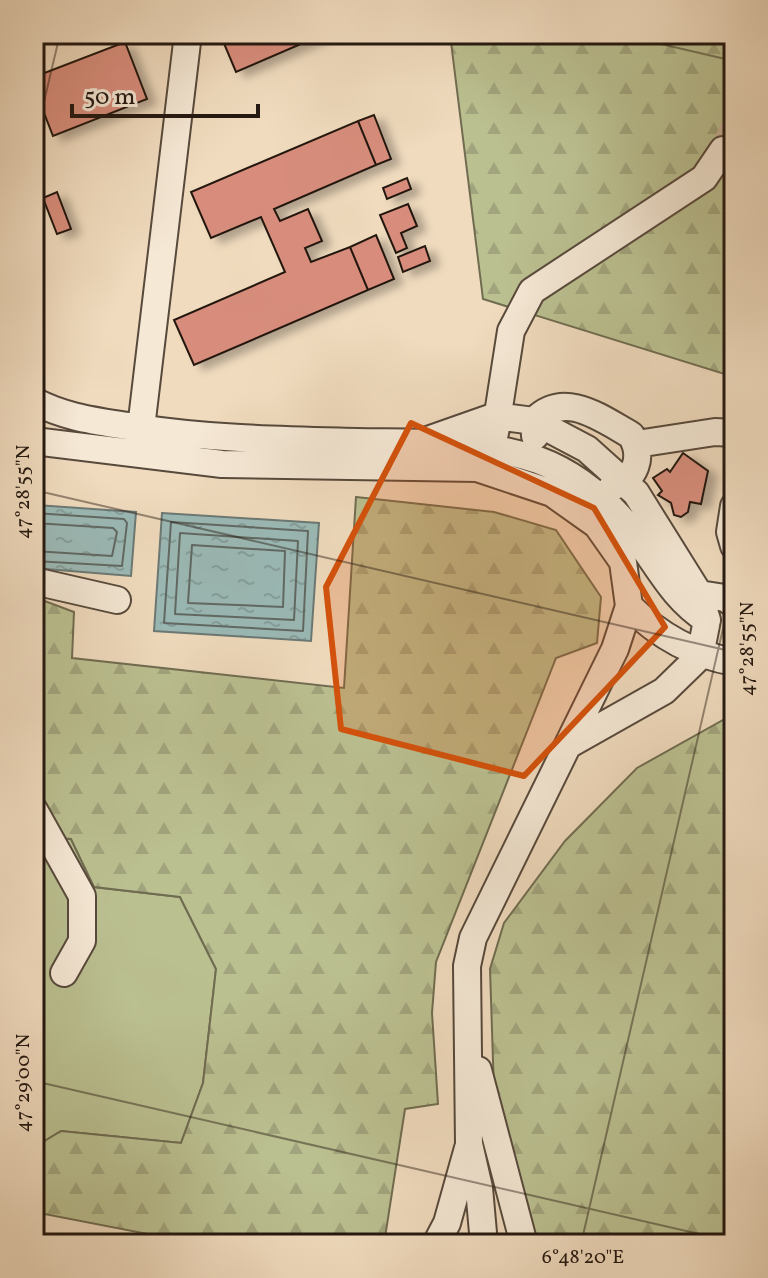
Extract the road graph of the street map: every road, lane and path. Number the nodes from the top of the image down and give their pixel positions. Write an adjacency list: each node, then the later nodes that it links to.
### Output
1 (188, 34): 6 (street)
2 (723, 150): 4 (street)
3 (34, 401): 6 (street)
4 (496, 416): 5 (street); 9 (street); 11 (street)
5 (534, 421): 10 (street); 12 (street); 13 (street)
6 (141, 428): 9 (street)
7 (734, 433): 10 (street)
8 (34, 441): 21 (street)
9 (422, 443): 11 (street)
10 (637, 444): 13 (street)
11 (495, 448): 12 (street)
12 (540, 461): 14 (street)
13 (626, 483): 14 (street); 18 (street)
14 (597, 492): 22 (street)
15 (734, 506): 16 (street)
16 (734, 546)
17 (34, 581): 19 (street)
18 (699, 594): 20 (street); 22 (street)
19 (117, 600)
20 (734, 604)
21 (629, 606): 23 (street); 25 (street)
22 (707, 620): 23 (street)
23 (700, 656): 24 (street); 25 (street)
24 (734, 662)
25 (570, 744): 28 (street)
26 (34, 810): 27 (street)
27 (64, 973)
28 (467, 1030): 29 (street); 32 (street)
29 (469, 1144): 30 (street); 31 (street)
30 (436, 1244)
31 (484, 1244)
32 (524, 1244)

